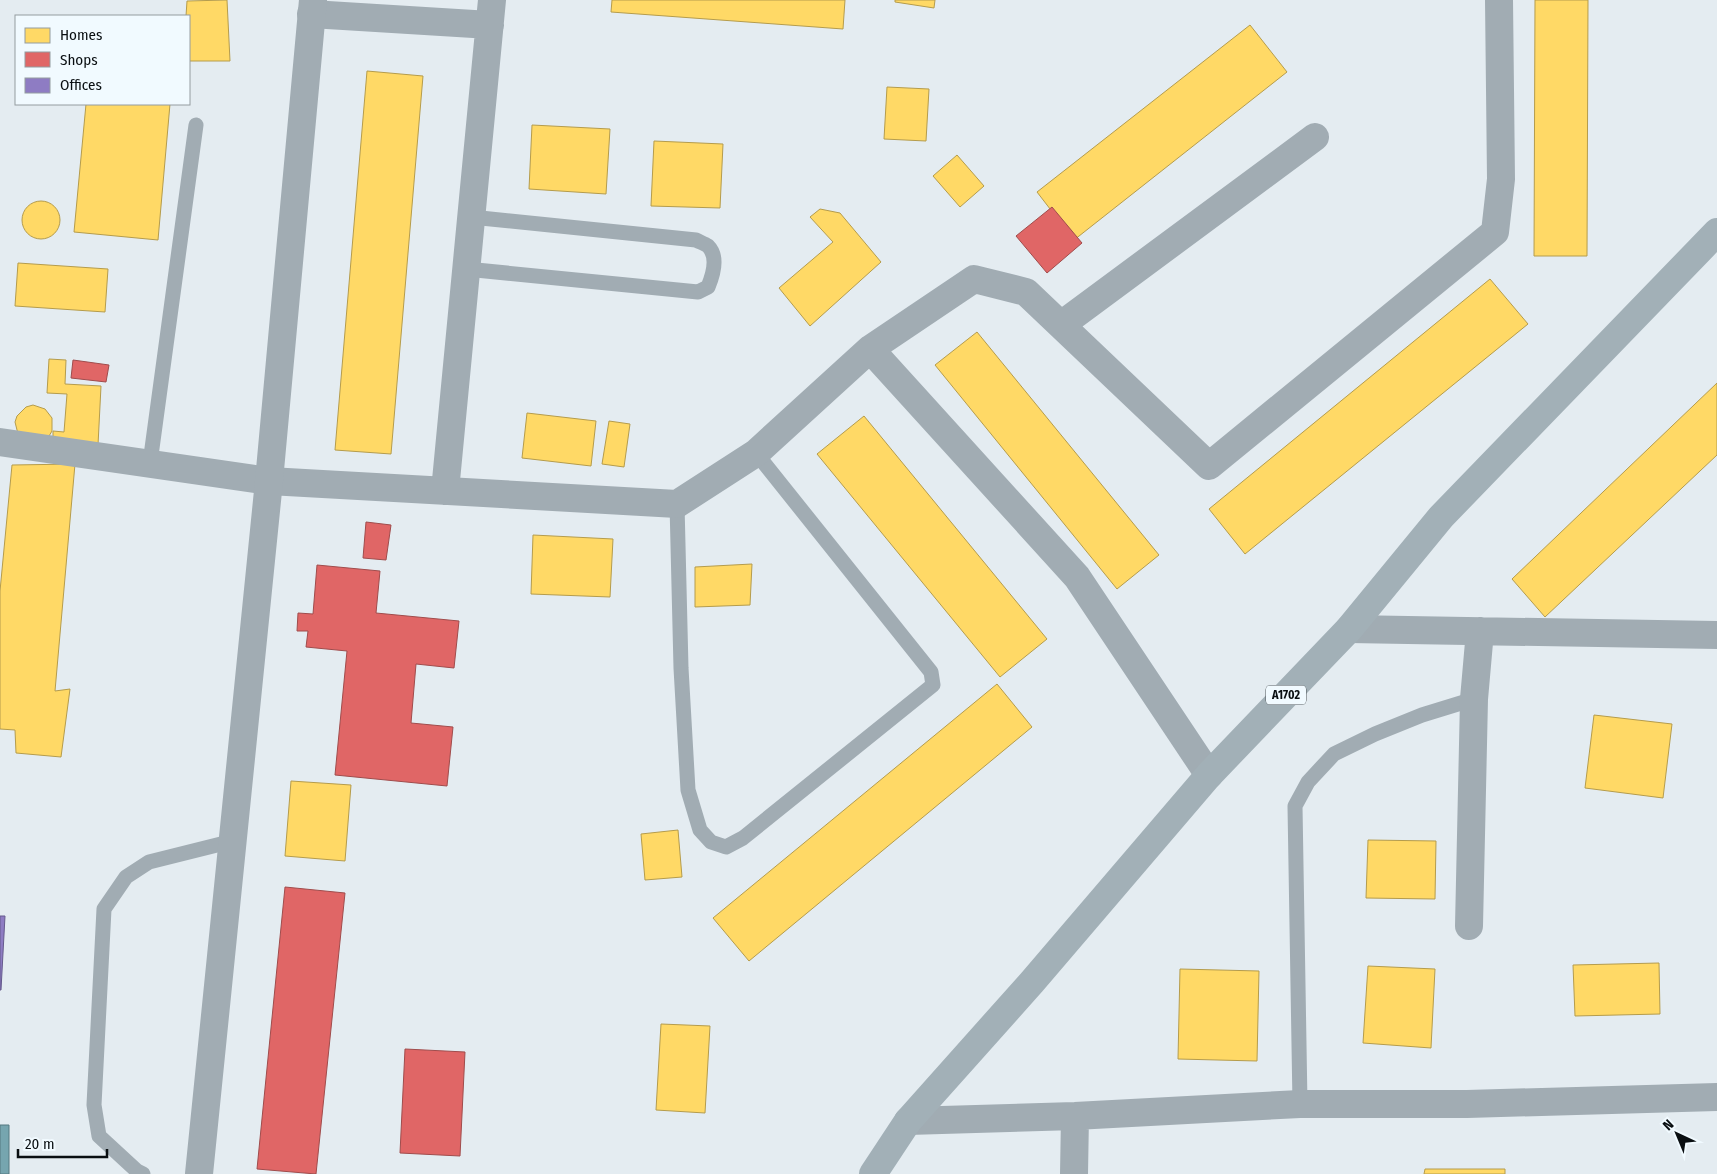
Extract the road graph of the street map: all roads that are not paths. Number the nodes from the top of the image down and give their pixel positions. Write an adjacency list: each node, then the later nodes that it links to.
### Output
1 (1499, 0): 9 (street)
2 (312, 7): 3 (street); 14 (street)
3 (491, 13): 6 (street)
4 (196, 125): 13 (lane)
5 (1315, 137): 9 (street)
6 (471, 217): 8 (street); 8 (lane)
7 (1717, 232): 17 (highway, A1702)
8 (466, 269): 15 (street)
9 (1061, 325): 10 (street)
10 (870, 349): 12 (street); 21 (street)
11 (0, 442): 13 (street)
12 (756, 453): 16 (street); 16 (lane)
13 (150, 463): 14 (street)
14 (269, 481): 15 (street); 22 (street)
15 (445, 491): 16 (street)
16 (676, 504)
17 (1349, 629): 18 (street); 21 (highway, A1702)
18 (1480, 631): 19 (street); 20 (street)
19 (1717, 635)
20 (1474, 699): 23 (street); 25 (lane)
21 (1209, 775): 27 (highway, A1702)
22 (233, 841): 28 (lane); 29 (street)
23 (1469, 926)
24 (1717, 1096): 25 (street)
25 (1300, 1104): 26 (street)
26 (1075, 1116): 27 (street); 31 (street)
27 (908, 1121): 30 (highway, A1702)
28 (143, 1174)
29 (200, 1174)
30 (873, 1174)
31 (1074, 1174)

